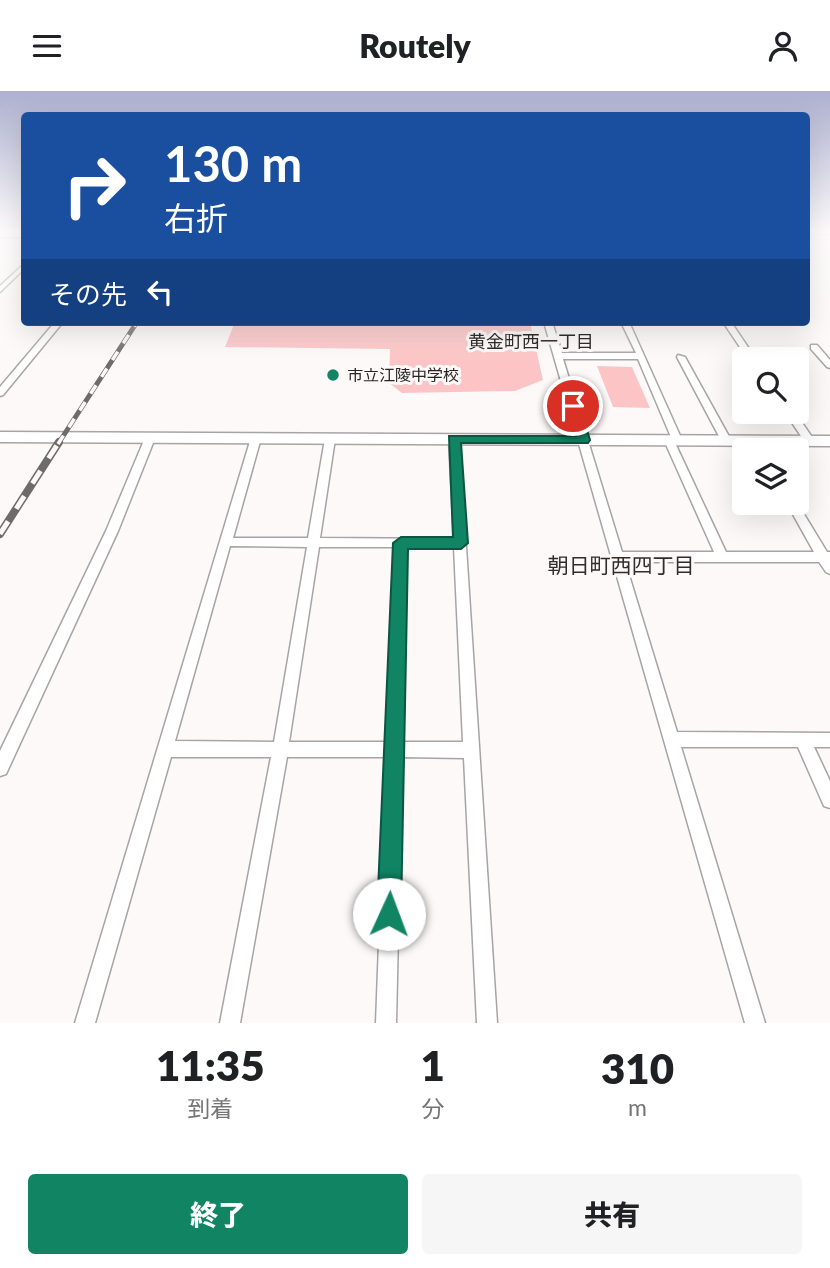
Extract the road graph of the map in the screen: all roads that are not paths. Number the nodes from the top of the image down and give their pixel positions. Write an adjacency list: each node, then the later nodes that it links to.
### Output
1 (15, 275): 2 (street)
2 (0, 290)
3 (56, 326): 13 (street)
4 (549, 326): 9 (street)
5 (627, 326): 10 (street)
6 (730, 326): 7 (street)
7 (744, 347)
8 (814, 347): 12 (street)
9 (558, 356): 10 (street); 19 (street)
10 (641, 356): 20 (street)
11 (681, 357): 21 (street)
12 (830, 365)
13 (0, 393)
14 (0, 437): 15 (street)
15 (150, 438): 16 (street); 40 (street)
16 (256, 438): 17 (street); 26 (street)
17 (330, 439): 18 (street); 27 (street)
18 (454, 439): 19 (street); 29 (street)
19 (584, 440): 20 (street); 30 (street)
20 (673, 440): 21 (street); 31 (street)
21 (726, 440): 23 (street)
22 (809, 440): 24 (street)
23 (732, 441)
24 (830, 441)
25 (799, 515): 32 (street)
26 (227, 542): 27 (street); 36 (street)
27 (312, 542): 28 (street); 37 (street)
28 (401, 543): 29 (street); 38 (street)
29 (461, 543): 39 (street)
30 (618, 557): 31 (street); 33 (street)
31 (722, 557): 32 (street)
32 (828, 561)
33 (672, 739): 34 (street); 46 (street)
34 (803, 740): 35 (street); 41 (street)
35 (830, 740)
36 (168, 749): 37 (street); 42 (street)
37 (280, 750): 38 (street); 43 (street)
38 (394, 750): 39 (street); 44 (street)
39 (471, 750): 45 (street)
40 (0, 768)
41 (830, 800)
42 (85, 1023)
43 (230, 1023)
44 (386, 1023)
45 (487, 1023)
46 (755, 1023)

